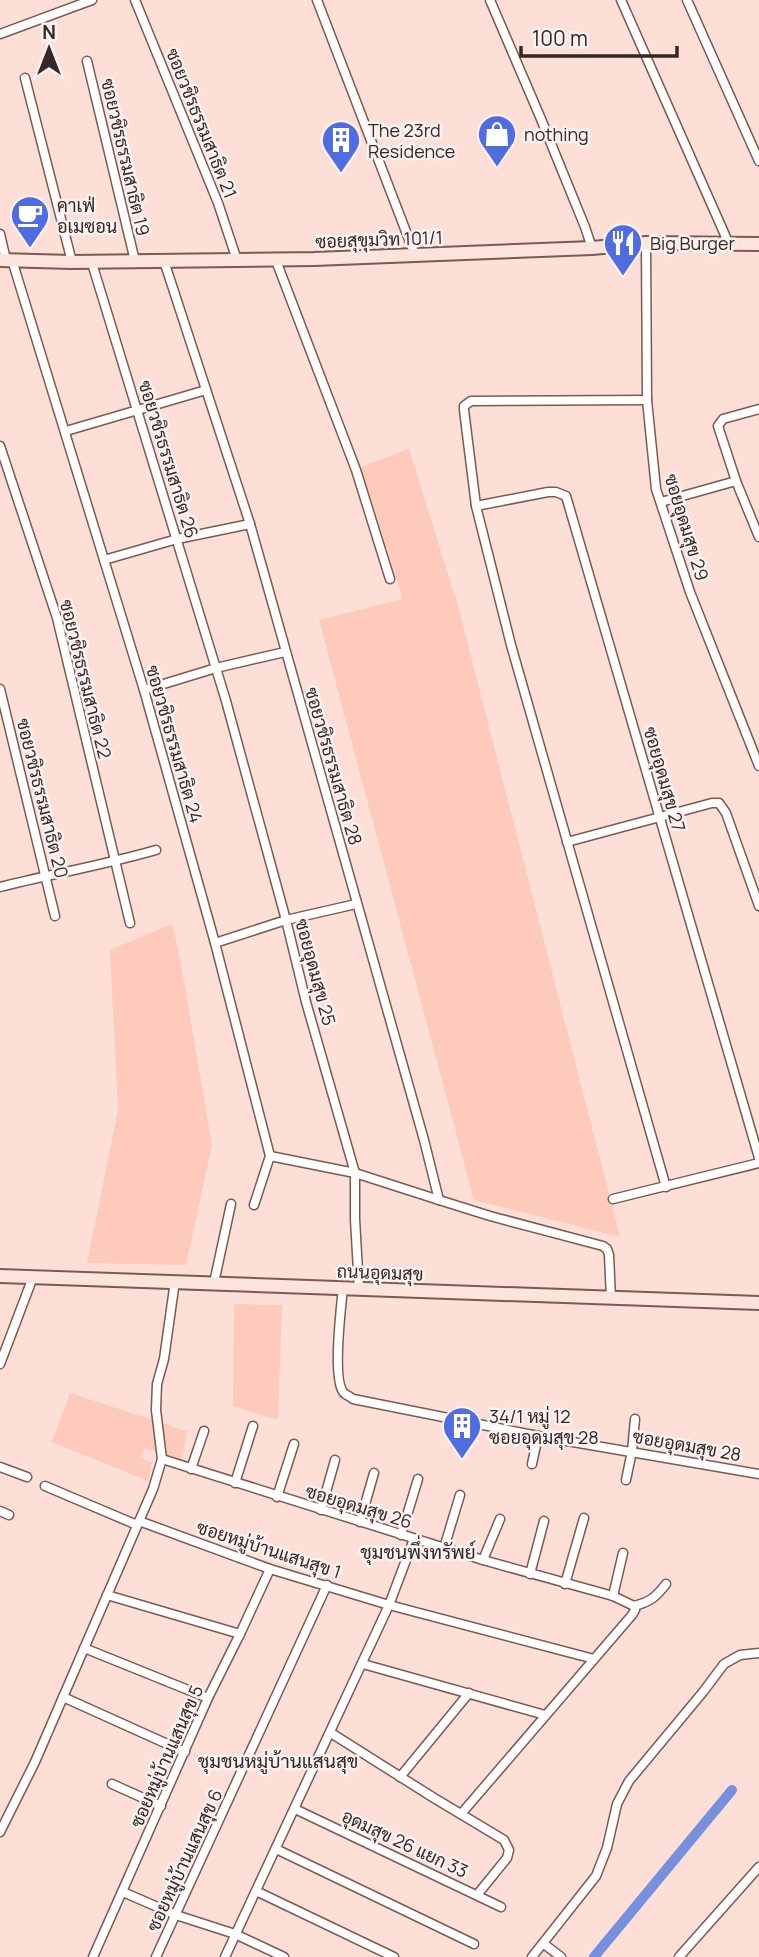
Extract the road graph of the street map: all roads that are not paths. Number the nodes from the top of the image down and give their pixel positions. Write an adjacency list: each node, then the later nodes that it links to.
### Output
1 (92, 0): 7 (street)
2 (135, 0): 20 (street, ซอยวชิรธรรมสาธิต 21)
3 (317, 0): 16 (street)
4 (490, 0): 15 (street)
5 (621, 0): 13 (street)
6 (687, 0): 10 (street)
7 (0, 34)
8 (87, 61): 21 (street, ซอยวชิรธรรมสาธิต 19)
9 (25, 78): 23 (street)
10 (759, 160)
11 (0, 234): 18 (street, ซอยวชิรธรรมสาธิต 24)
12 (646, 243): 13 (main road, ซอยสุขุมวิท 101/1); 15 (main road, ซอยสุขุมวิท 101/1); 25 (street, ซอยอุดมสุข 29)
13 (729, 244): 14 (main road, ซอยสุขุมวิท 101/1)
14 (759, 244)
15 (592, 248): 16 (main road, ซอยสุขุมวิท 101/1)
16 (415, 255): 17 (main road, ซอยสุขุมวิท 101/1)
17 (275, 258): 20 (main road, ซอยสุขุมวิท 101/1); 37 (street)
18 (6, 260): 23 (main road, ซอยสุขุมวิท 101/1); 28 (street, ซอยวชิรธรรมสาธิต 24)
19 (91, 260): 21 (main road, ซอยสุขุมวิท 101/1); 23 (main road, ซอยสุขุมวิท 101/1); 27 (street, ซอยวชิรธรรมสาธิต 26)
20 (237, 260): 22 (main road, ซอยสุขุมวิท 101/1)
21 (135, 261): 22 (main road, ซอยสุขุมวิท 101/1)
22 (164, 261): 24 (street, ซอยวชิรธรรมสาธิต 28)
23 (72, 262)
24 (206, 390): 27 (street); 33 (street, ซอยวชิรธรรมสาธิต 28)
25 (647, 400): 31 (street, ซอยอุดมสุข 29); 32 (street)
26 (759, 409): 30 (street)
27 (137, 410): 28 (street); 35 (street, ซอยวชิรธรรมสาธิต 26)
28 (66, 432): 36 (street, ซอยวชิรธรรมสาธิต 24)
29 (0, 446): 46 (street, ซอยวชิรธรรมสาธิต 22)
30 (736, 481): 31 (street); 34 (street)
31 (661, 502): 42 (street, ซอยอุดมสุข 29)
32 (476, 506): 43 (street, ซอยอุดมสุข 27); 44 (street)
33 (250, 524): 35 (street); 38 (street, ซอยวชิรธรรมสาธิต 28)
34 (759, 537)
35 (177, 538): 36 (street); 39 (street, ซอยวชิรธรรมสาธิต 26)
36 (104, 559): 41 (street, ซอยวชิรธรรมสาธิต 24)
37 (390, 579)
38 (285, 652): 39 (street); 49 (street, ซอยวชิรธรรมสาธิต 28)
39 (216, 668): 41 (street); 52 (street, ซอยอุดมสุข 25)
40 (0, 689): 47 (street, ซอยวชิรธรรมสาธิต 20)
41 (144, 690): 54 (street, ซอยวชิรธรรมสาธิต 24)
42 (759, 766)
43 (660, 817): 44 (street); 50 (street); 56 (street, ซอยอุดมสุข 27)
44 (567, 842): 58 (street)
45 (156, 850): 46 (street)
46 (115, 862): 47 (street); 53 (street, ซอยวชิรธรรมสาธิต 22)
47 (46, 875): 48 (street); 51 (street, ซอยวชิรธรรมสาธิต 20)
48 (0, 887)
49 (356, 904): 52 (street); 60 (street, ซอยวชิรธรรมสาธิต 28)
50 (759, 906)
51 (55, 916)
52 (286, 920): 54 (street); 57 (street, ซอยอุดมสุข 25)
53 (130, 923)
54 (215, 943): 55 (street, ซอยวชิรธรรมสาธิต 24)
55 (270, 1156): 57 (street); 62 (street)
56 (759, 1161): 58 (street)
57 (355, 1173): 60 (street); 68 (street, ซอยอุดมสุข 25)
58 (666, 1187): 59 (street)
59 (614, 1199)
60 (439, 1200): 69 (street)
61 (230, 1204): 66 (street)
62 (254, 1205)
63 (0, 1276): 64 (main road, ถนนอุดมสุข)
64 (33, 1277): 65 (main road, ถนนอุดมสุข); 71 (street)
65 (175, 1281): 66 (main road, ถนนอุดมสุข); 78 (street)
66 (214, 1283): 67 (main road, ถนนอุดมสุข)
67 (343, 1288): 68 (main road, ถนนอุดมสุข); 75 (street, ซอยอุดมสุข 28)
68 (359, 1289): 69 (main road, ถนนอุดมสุข)
69 (611, 1299): 70 (main road, ถนนอุดมสุข)
70 (759, 1303)
71 (0, 1364)
72 (635, 1419): 77 (street)
73 (253, 1426): 88 (street)
74 (204, 1431): 82 (street)
75 (538, 1436): 77 (street, ซอยอุดมสุข 28); 80 (street)
76 (294, 1444): 91 (street)
77 (632, 1451): 84 (street, ซอยอุดมสุข 28); 87 (street)
78 (162, 1459): 82 (street, ซอยอุดมสุข 26); 99 (street)
79 (335, 1460): 92 (street)
80 (532, 1464)
81 (0, 1467): 85 (street)
82 (191, 1469): 88 (street, ซอยอุดมสุข 26)
83 (374, 1473): 98 (street)
84 (759, 1474)
85 (27, 1477)
86 (418, 1479): 100 (street)
87 (626, 1480)
88 (235, 1483): 91 (street, ซอยอุดมสุข 26)
89 (45, 1486): 99 (street, ซอยหมู่บ้านแสนสุข 1)
90 (460, 1495): 102 (street)
91 (277, 1497): 92 (street, ซอยอุดมสุข 26)
92 (321, 1510): 98 (street, ซอยอุดมสุข 26)
93 (0, 1511): 94 (street)
94 (9, 1515)
95 (584, 1518): 107 (street)
96 (500, 1519): 104 (street)
97 (544, 1521): 106 (street)
98 (360, 1522): 100 (street, ซอยอุดมสุข 26)
99 (138, 1523): 105 (street, ซอยหมู่บ้านแสนสุข 1); 110 (street)
100 (401, 1535): 101 (street, ซอยอุดมสุข 26)
101 (414, 1539): 102 (street, ซอยอุดมสุข 26); 113 (street)
102 (444, 1548): 104 (street, ซอยอุดมสุข 26)
103 (623, 1553): 111 (street)
104 (483, 1560): 106 (street, ซอยอุดมสุข 26)
105 (270, 1569): 109 (street, ซอยหมู่บ้านแสนสุข 1); 114 (street, ซอยหมู่บ้านแสนสุข 5)
106 (530, 1574): 107 (street, ซอยอุดมสุข 26)
107 (565, 1584): 111 (street, ซอยอุดมสุข 26)
108 (666, 1584): 112 (street)
109 (327, 1586): 113 (street, ซอยหมู่บ้านแสนสุข 1); 137 (street, ซอยหมู่บ้านแสนสุข 6)
110 (107, 1595): 114 (street); 115 (street)
111 (613, 1597): 112 (street, ซอยอุดมสุข 26)
112 (631, 1604): 117 (street)
113 (390, 1605): 117 (street, ซอยหมู่บ้านแสนสุข 1); 118 (street)
114 (240, 1634): 121 (street, ซอยหมู่บ้านแสนสุข 5)
115 (84, 1648): 120 (street); 121 (street)
116 (759, 1653): 140 (street)
117 (594, 1659): 122 (street)
118 (363, 1664): 119 (street); 123 (street)
119 (469, 1693): 122 (street); 125 (street)
120 (63, 1697): 124 (street); 130 (street)
121 (208, 1698): 124 (street, ซอยหมู่บ้านแสนสุข 5)
122 (545, 1715): 129 (street)
123 (331, 1733): 125 (street); 128 (street)
124 (185, 1752): 127 (street, ซอยหมู่บ้านแสนสุข 5)
125 (400, 1777): 129 (street)
126 (112, 1784): 127 (street)
127 (161, 1806): 134 (street, ซอยหมู่บ้านแสนสุข 5)
128 (295, 1808): 131 (street); 135 (street, อุดมสุข 26 แยก 33)
129 (461, 1814): 135 (street)
130 (0, 1832)
131 (276, 1849): 133 (street); 139 (street)
132 (759, 1867): 141 (street)
133 (256, 1891): 138 (street); 146 (street)
134 (123, 1892): 137 (street); 142 (street, ซอยหมู่บ้านแสนสุข 5)
135 (477, 1895): 136 (street, อุดมสุข 26 แยก 33)
136 (501, 1907)
137 (176, 1914): 138 (street); 143 (street, ซอยหมู่บ้านแสนสุข 6)
138 (235, 1934): 144 (street); 145 (street)
139 (474, 1944)
140 (544, 1944): 147 (street); 148 (street)
141 (684, 1955)
142 (93, 1957)
143 (156, 1957)
144 (225, 1957)
145 (284, 1957)
146 (394, 1957)
147 (532, 1957)
148 (561, 1957)

